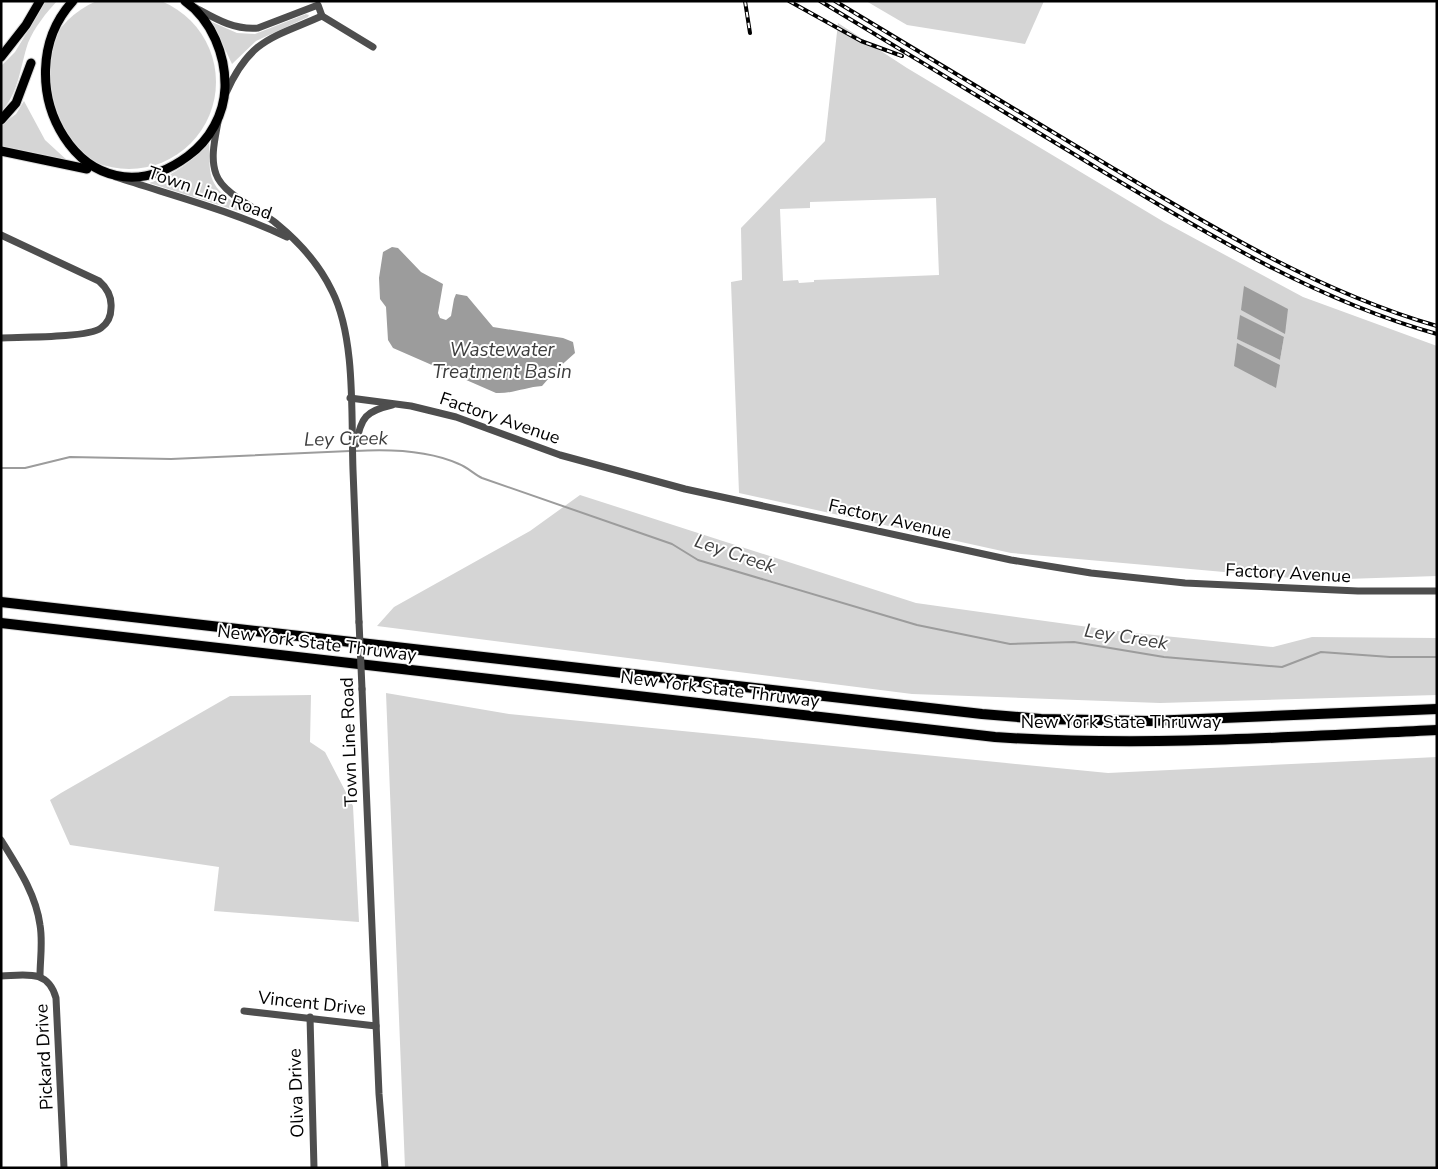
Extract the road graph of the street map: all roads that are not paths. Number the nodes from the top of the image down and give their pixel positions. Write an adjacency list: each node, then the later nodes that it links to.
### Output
1 (40, 1): 9 (main road)
2 (67, 1): 5 (main road)
3 (73, 1): 5 (main road)
4 (188, 4): 6 (street); 11 (main road)
5 (61, 10): 7 (main road)
6 (322, 16): 8 (street); 11 (street)
7 (41, 40)
8 (373, 47)
9 (1, 57)
10 (33, 85): 13 (main road)
11 (224, 98): 12 (main road)
12 (218, 119): 17 (main road); 19 (street, Town Line Road)
13 (1, 120)
14 (53, 138): 16 (main road)
15 (1, 151): 16 (main road)
16 (94, 171): 17 (main road)
17 (116, 177): 19 (street, Town Line Road)
18 (1, 235): 20 (street)
19 (294, 240): 21 (street, Town Line Road)
20 (1, 338)
21 (350, 398): 22 (street, Factory Avenue); 23 (street, Town Line Road)
22 (397, 404): 23 (street); 24 (street, Factory Avenue)
23 (355, 437): 34 (street, Town Line Road, bridge)
24 (1437, 591)
25 (1, 602): 27 (highway, New York State Thruway)
26 (1, 623): 28 (highway, New York State Thruway)
27 (1437, 709)
28 (1437, 730)
29 (1, 840): 31 (street)
30 (1, 976): 31 (street)
31 (40, 976): 35 (street, Pickard Drive)
32 (244, 1011): 33 (street, Vincent Drive)
33 (310, 1017): 34 (street, Vincent Drive); 36 (street, Oliva Drive)
34 (376, 1026): 37 (street, Town Line Road)
35 (64, 1168)
36 (314, 1168)
37 (385, 1168)

